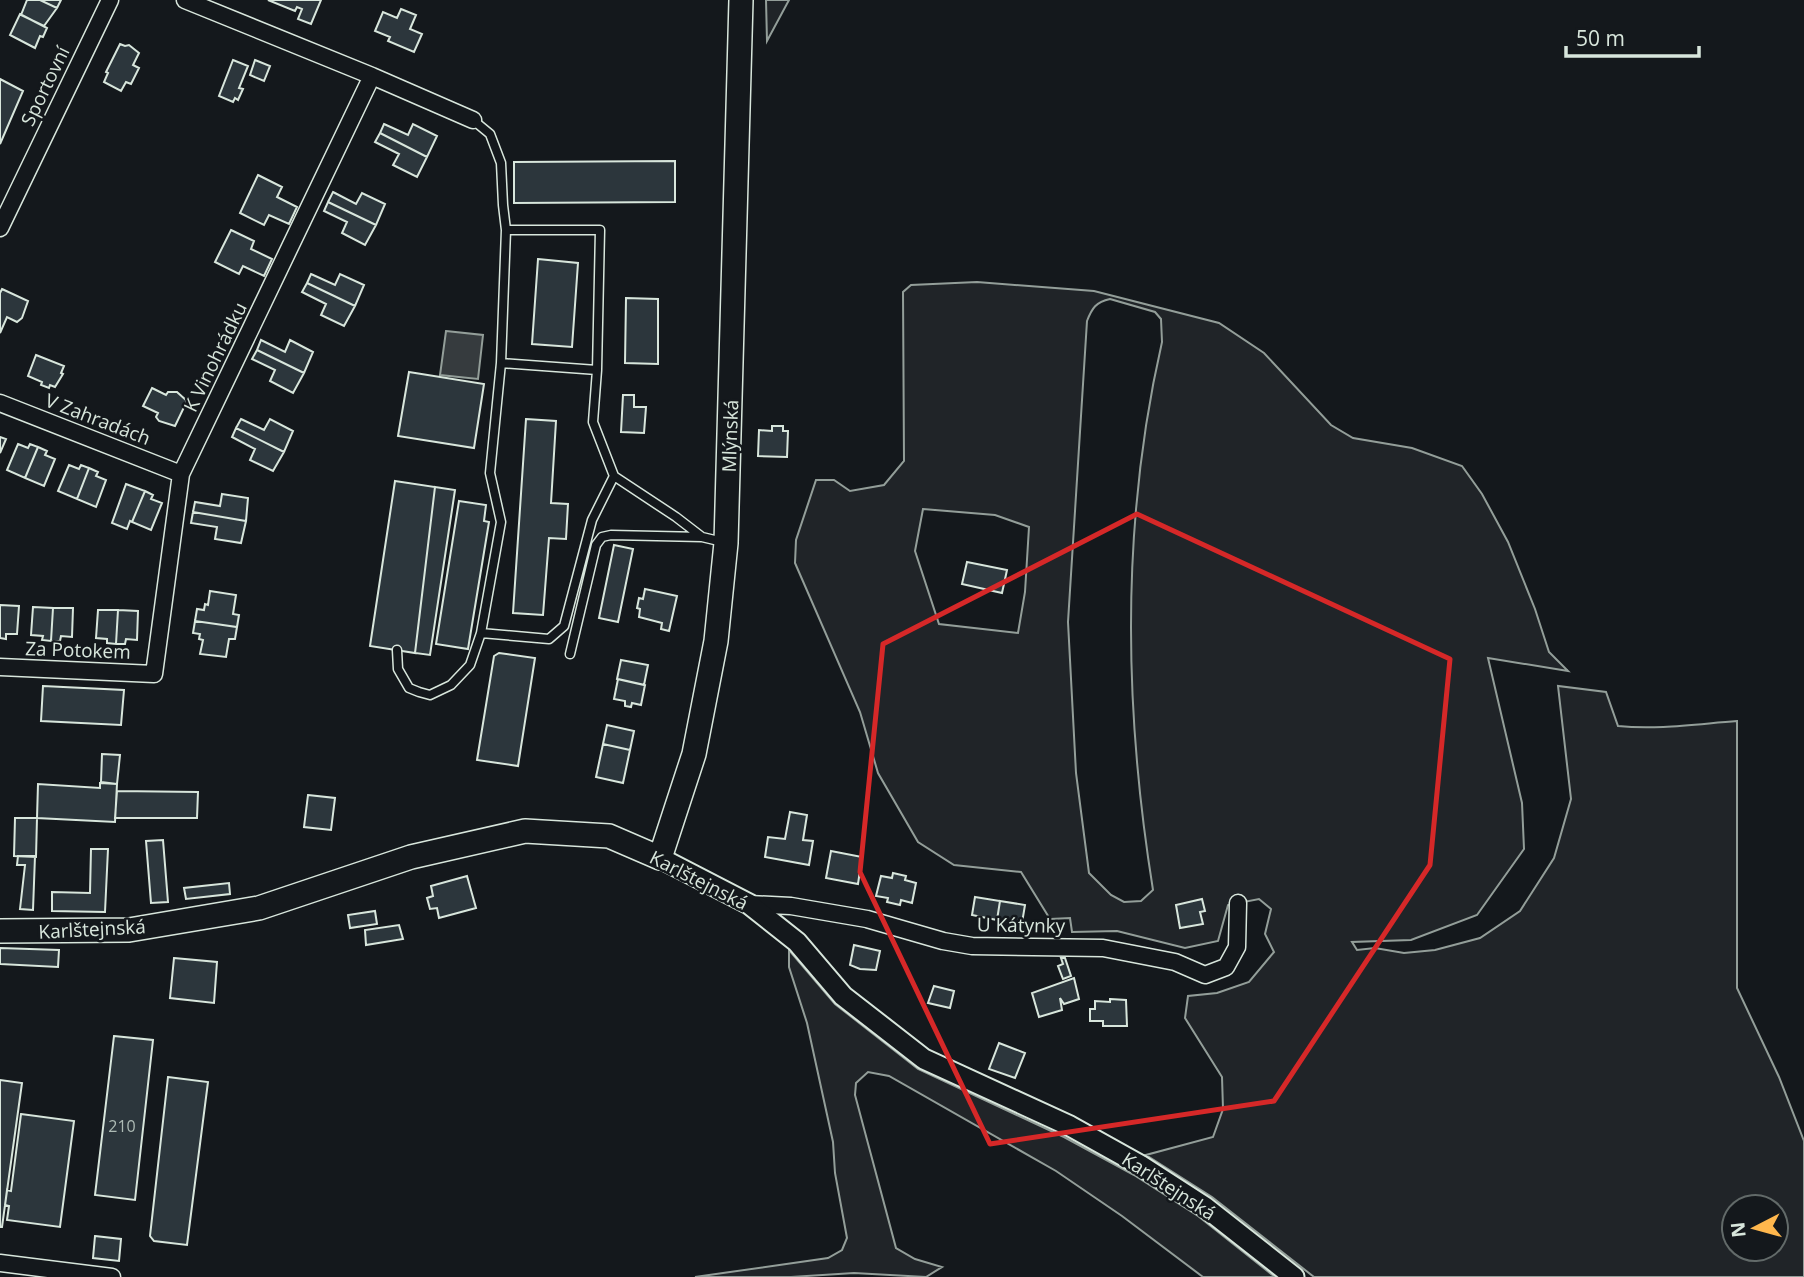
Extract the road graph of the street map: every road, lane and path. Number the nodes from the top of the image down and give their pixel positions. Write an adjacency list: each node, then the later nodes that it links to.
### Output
1 (110, 0): 6 (street, Sportovní)
2 (185, 0): 4 (street)
3 (741, 3): 14 (main road, Mlýnská)
4 (372, 76): 5 (street); 11 (street, K Vinohrádku)
5 (473, 120): 7 (lane)
6 (0, 228)
7 (506, 230): 8 (lane); 9 (lane)
8 (501, 363): 9 (lane); 15 (lane)
9 (597, 370): 12 (lane)
10 (0, 403): 11 (street, V Zahradách)
11 (181, 474): 19 (street, K Vinohrádku)
12 (614, 476): 13 (lane); 15 (lane)
13 (702, 537): 14 (lane); 17 (lane)
14 (726, 543): 20 (main road, Mlýnská)
15 (481, 633): 16 (lane)
16 (397, 650)
17 (570, 654)
18 (0, 667): 19 (street, Za Potokem)
19 (154, 674)
20 (660, 858): 22 (street, Karlštejnská); 23 (main road, Karlštejnská)
21 (1238, 903): 22 (street, U Kátynky)
22 (748, 904): 26 (street, Karlštejnská)
23 (0, 931)
24 (0, 1263): 25 (street)
25 (112, 1277)
26 (1294, 1277)

